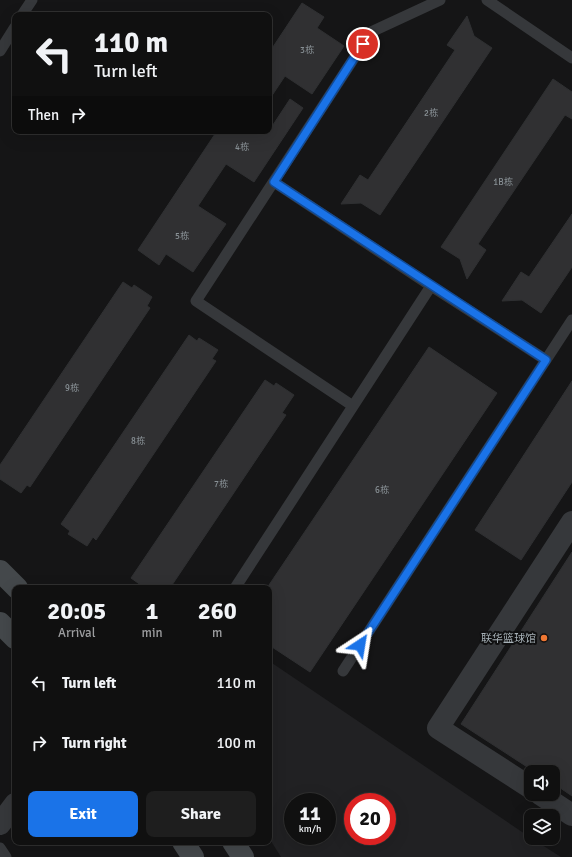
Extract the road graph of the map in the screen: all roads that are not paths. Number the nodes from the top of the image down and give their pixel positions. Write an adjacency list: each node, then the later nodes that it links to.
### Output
1 (32, 0): 4 (lane)
2 (440, 0): 8 (lane)
3 (487, 0): 7 (lane)
4 (24, 12)
5 (12, 32): 6 (lane)
6 (0, 51)
7 (572, 58)
8 (274, 182): 9 (lane); 12 (lane)
9 (431, 286): 11 (lane); 12 (lane)
10 (572, 320): 11 (lane)
11 (546, 360): 19 (lane)
12 (353, 406): 16 (lane)
13 (572, 522): 20 (street)
14 (0, 571): 15 (main road)
15 (15, 585)
16 (237, 585)
17 (0, 623): 18 (main road)
18 (12, 635)
19 (343, 671)
20 (524, 783)
21 (551, 801): 23 (street)
22 (12, 808): 24 (street)
23 (572, 815)
24 (0, 824)
25 (185, 845): 29 (main road)
26 (235, 845): 30 (main road)
27 (0, 848): 28 (lane)
28 (6, 857)
29 (193, 857)
30 (243, 857)

